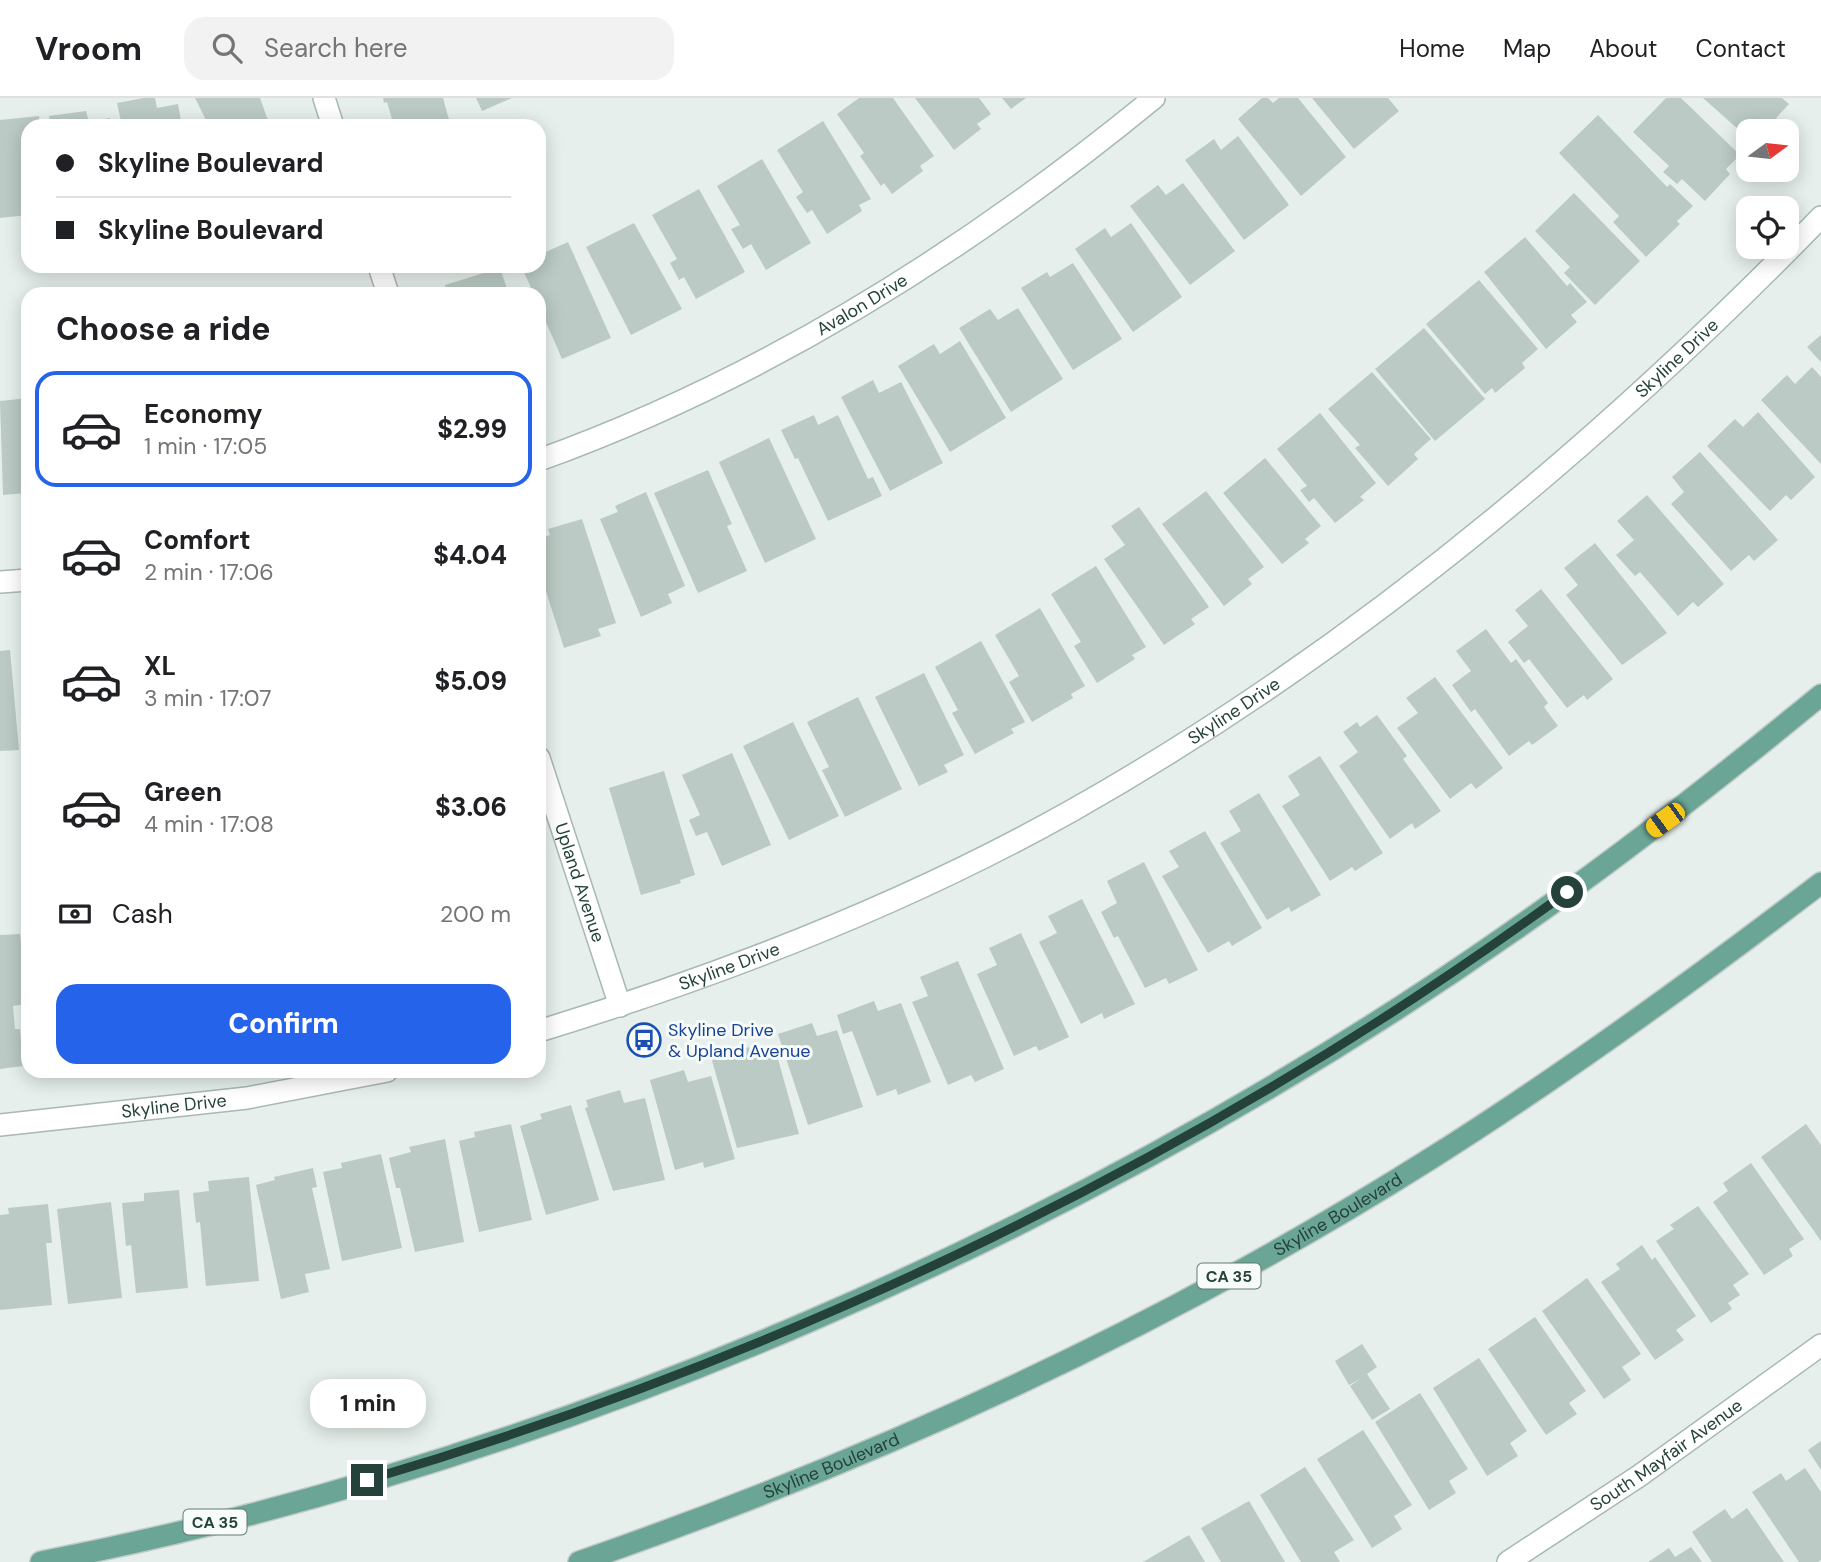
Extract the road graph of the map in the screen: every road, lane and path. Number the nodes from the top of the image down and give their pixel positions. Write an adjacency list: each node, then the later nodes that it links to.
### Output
1 (324, 98): 3 (street)
2 (1154, 98): 5 (street, Avalon Drive)
3 (331, 119)
4 (1821, 216): 11 (street, Skyline Drive)
5 (546, 457)
6 (21, 580): 7 (street)
7 (0, 582)
8 (1821, 695): 16 (main road, CA 35)
9 (546, 779): 11 (street, Upland Avenue)
10 (1821, 883): 17 (main road, Skyline Boulevard / CA 35)
11 (620, 1006): 12 (street, Skyline Drive)
12 (546, 1029)
13 (351, 1078): 14 (street, Skyline Drive)
14 (0, 1125)
15 (1821, 1345): 18 (street, South Mayfair Avenue)
16 (41, 1562)
17 (579, 1562)
18 (1508, 1562)

